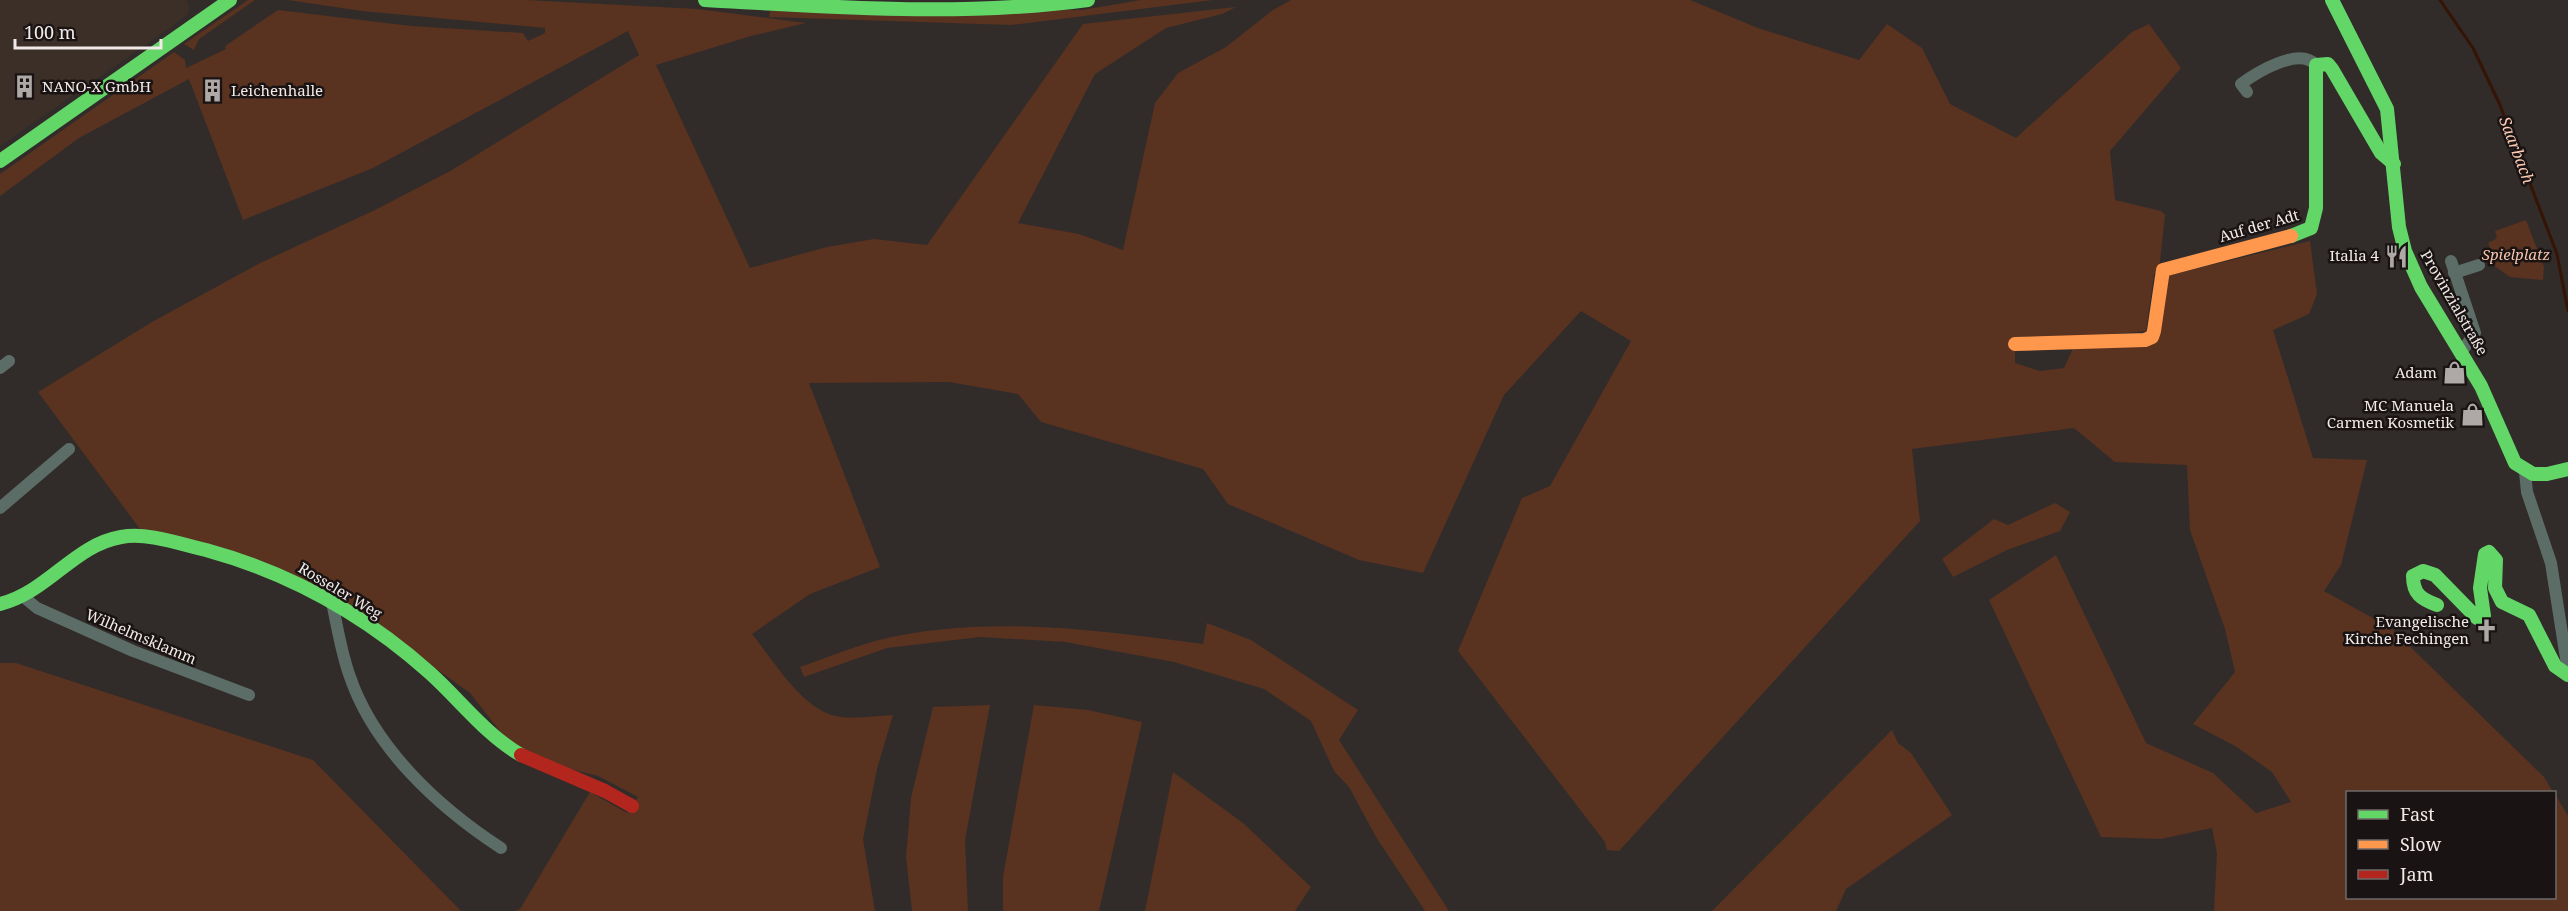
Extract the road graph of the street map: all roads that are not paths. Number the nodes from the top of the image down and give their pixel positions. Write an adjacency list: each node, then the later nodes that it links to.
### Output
1 (705, 0): 2 (main road)
2 (1088, 0)
3 (2332, 0): 8 (main road, Provinzialstraße)
4 (220, 3): 7 (main road)
5 (2316, 65): 6 (street); 8 (main road); 10 (main road, Auf der Adt)
6 (2247, 92)
7 (0, 161)
8 (2394, 164): 11 (main road, Provinzialstraße)
9 (2479, 265): 11 (street)
10 (2015, 344)
11 (2462, 351): 14 (main road, Provinzialstraße)
12 (69, 449): 15 (street)
13 (2568, 469): 14 (main road)
14 (2525, 472): 20 (street)
15 (0, 508)
16 (26, 598): 17 (main road, Rosseler Weg); 18 (main road, Rosseler Weg); 21 (street, Wilhelmsklamm)
17 (332, 602): 22 (main road, Rosseler Weg); 23 (street)
18 (0, 604)
19 (2437, 605): 20 (main road)
20 (2568, 669)
21 (249, 695)
22 (632, 806)
23 (501, 848)

